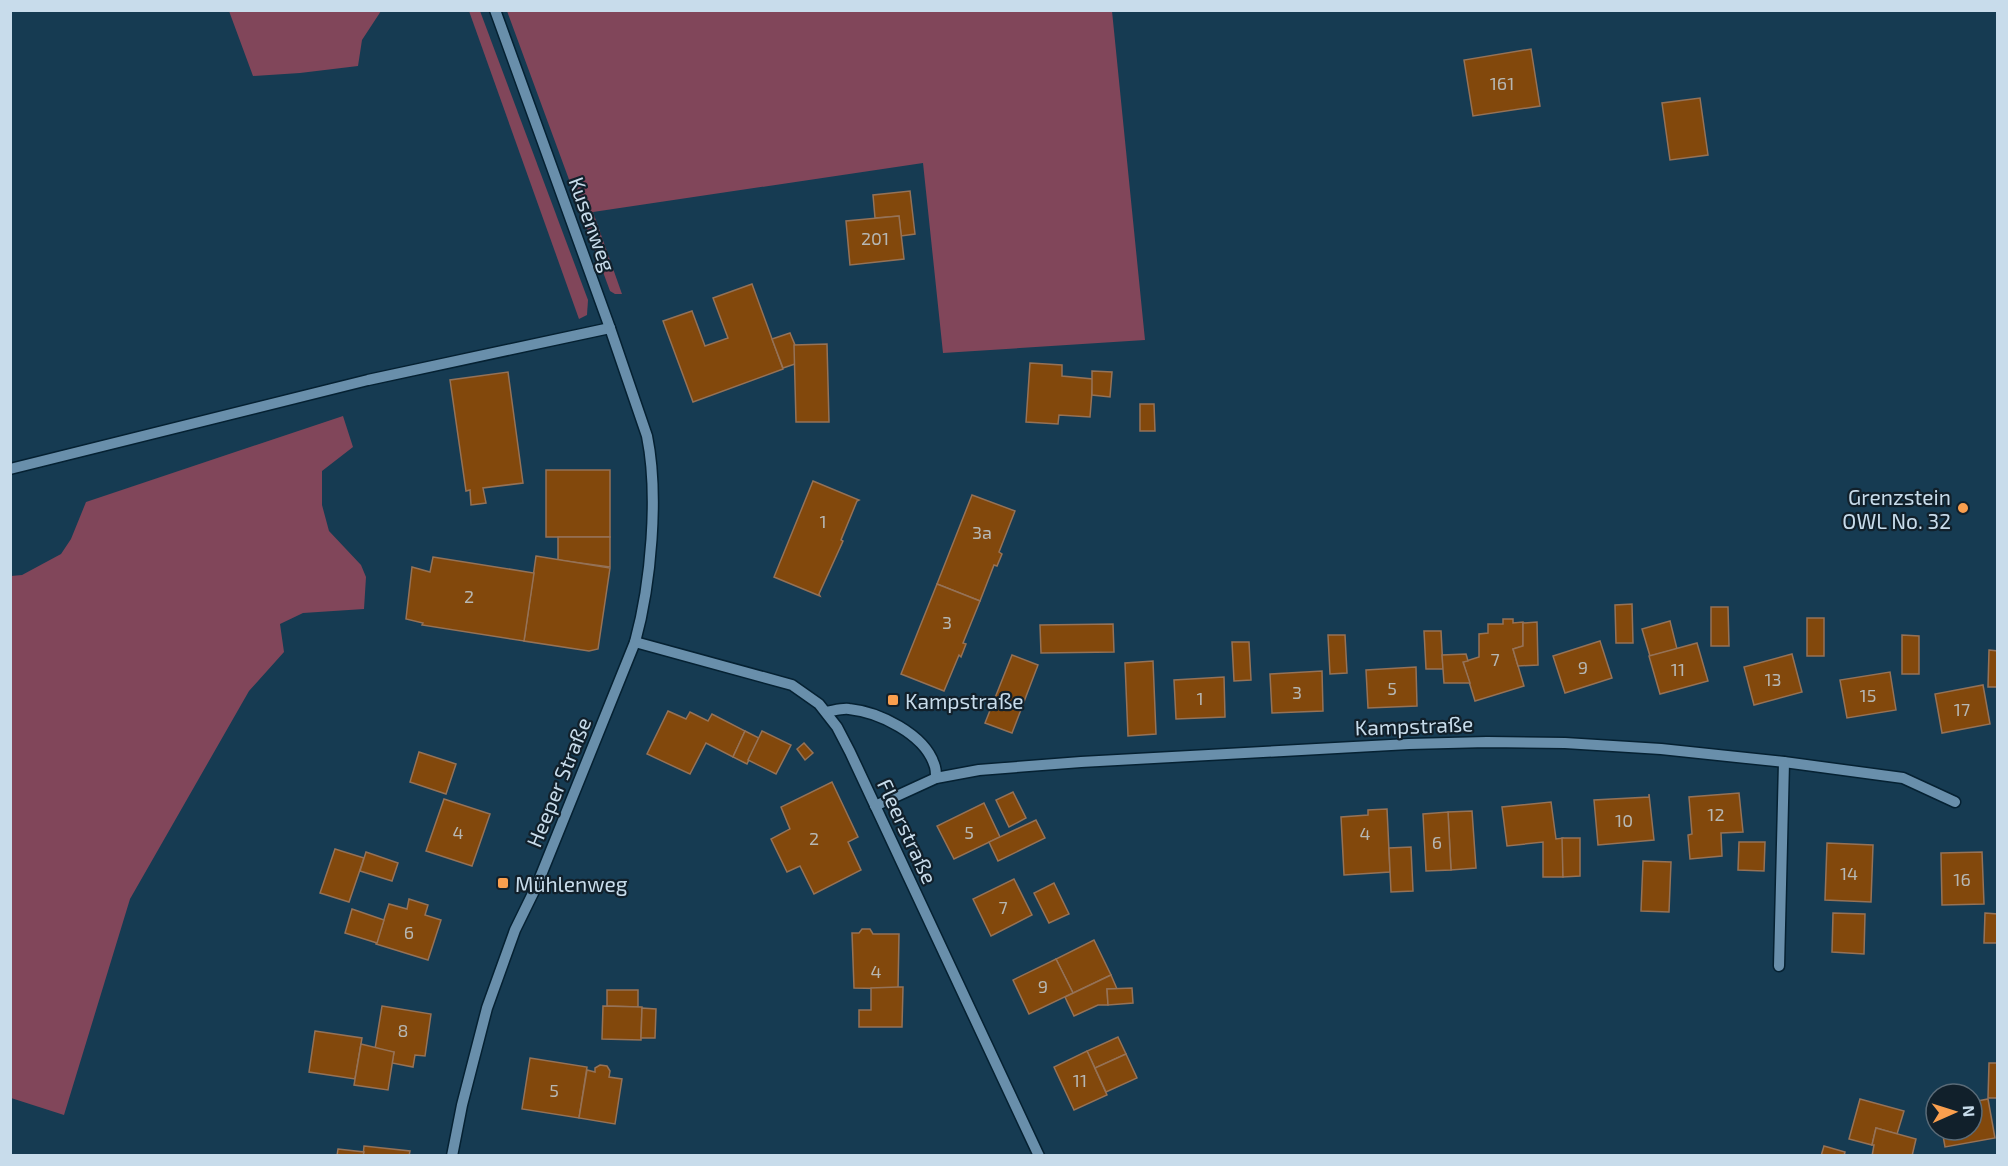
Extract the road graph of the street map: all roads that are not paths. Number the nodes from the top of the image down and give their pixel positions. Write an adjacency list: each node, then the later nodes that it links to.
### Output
1 (495, 10): 2 (street, Kusenweg)
2 (610, 328): 3 (street, Kusenweg); 4 (street)
3 (650, 451): 5 (street, Heeper Straße)
4 (10, 468)
5 (635, 642): 6 (street, Fleerstraße); 12 (street, Heeper Straße)
6 (826, 712): 8 (street); 10 (street, Fleerstraße)
7 (1784, 762): 8 (street, Kampstraße); 9 (street, Kampstraße); 11 (street)
8 (936, 778): 10 (street, Kampstraße)
9 (1955, 802)
10 (875, 806): 13 (street, Fleerstraße)
11 (1779, 966)
12 (452, 1155)
13 (1039, 1155)

